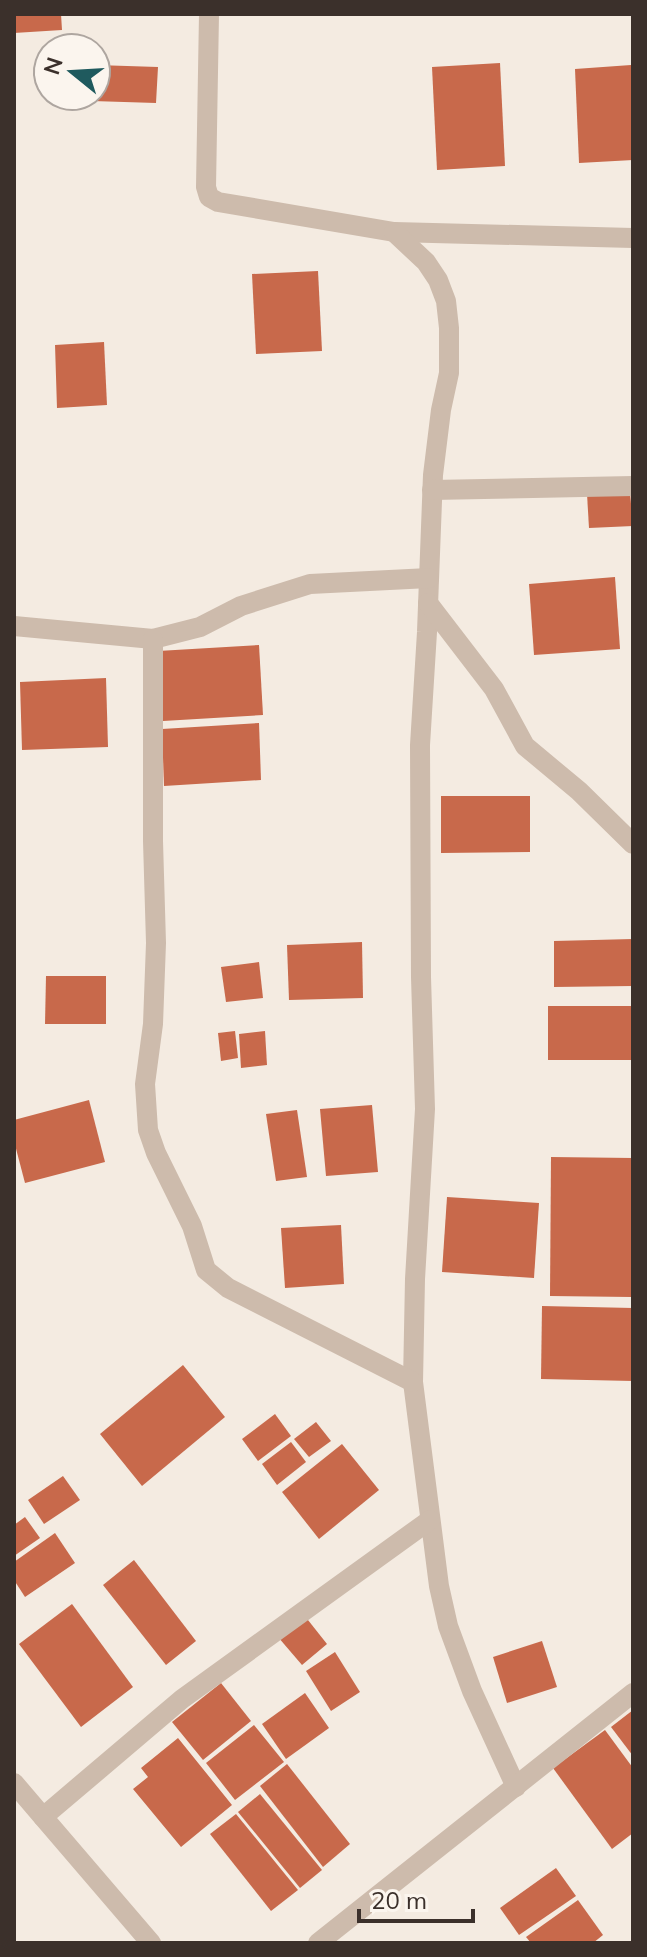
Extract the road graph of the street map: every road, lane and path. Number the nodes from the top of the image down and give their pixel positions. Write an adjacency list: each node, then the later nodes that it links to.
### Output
1 (209, 14): 2 (street)
2 (394, 232): 3 (street); 5 (street)
3 (633, 238)
4 (633, 486): 5 (street)
5 (432, 490): 6 (street)
6 (429, 578): 7 (street); 9 (street)
7 (428, 603): 10 (street); 11 (street)
8 (14, 626): 9 (street)
9 (153, 639): 11 (street)
10 (633, 844)
11 (413, 1382): 12 (street)
12 (430, 1520): 15 (street); 16 (street)
13 (633, 1693): 15 (street)
14 (14, 1783): 16 (street)
15 (516, 1787): 18 (street)
16 (43, 1817): 17 (street)
17 (151, 1943)
18 (318, 1943)

